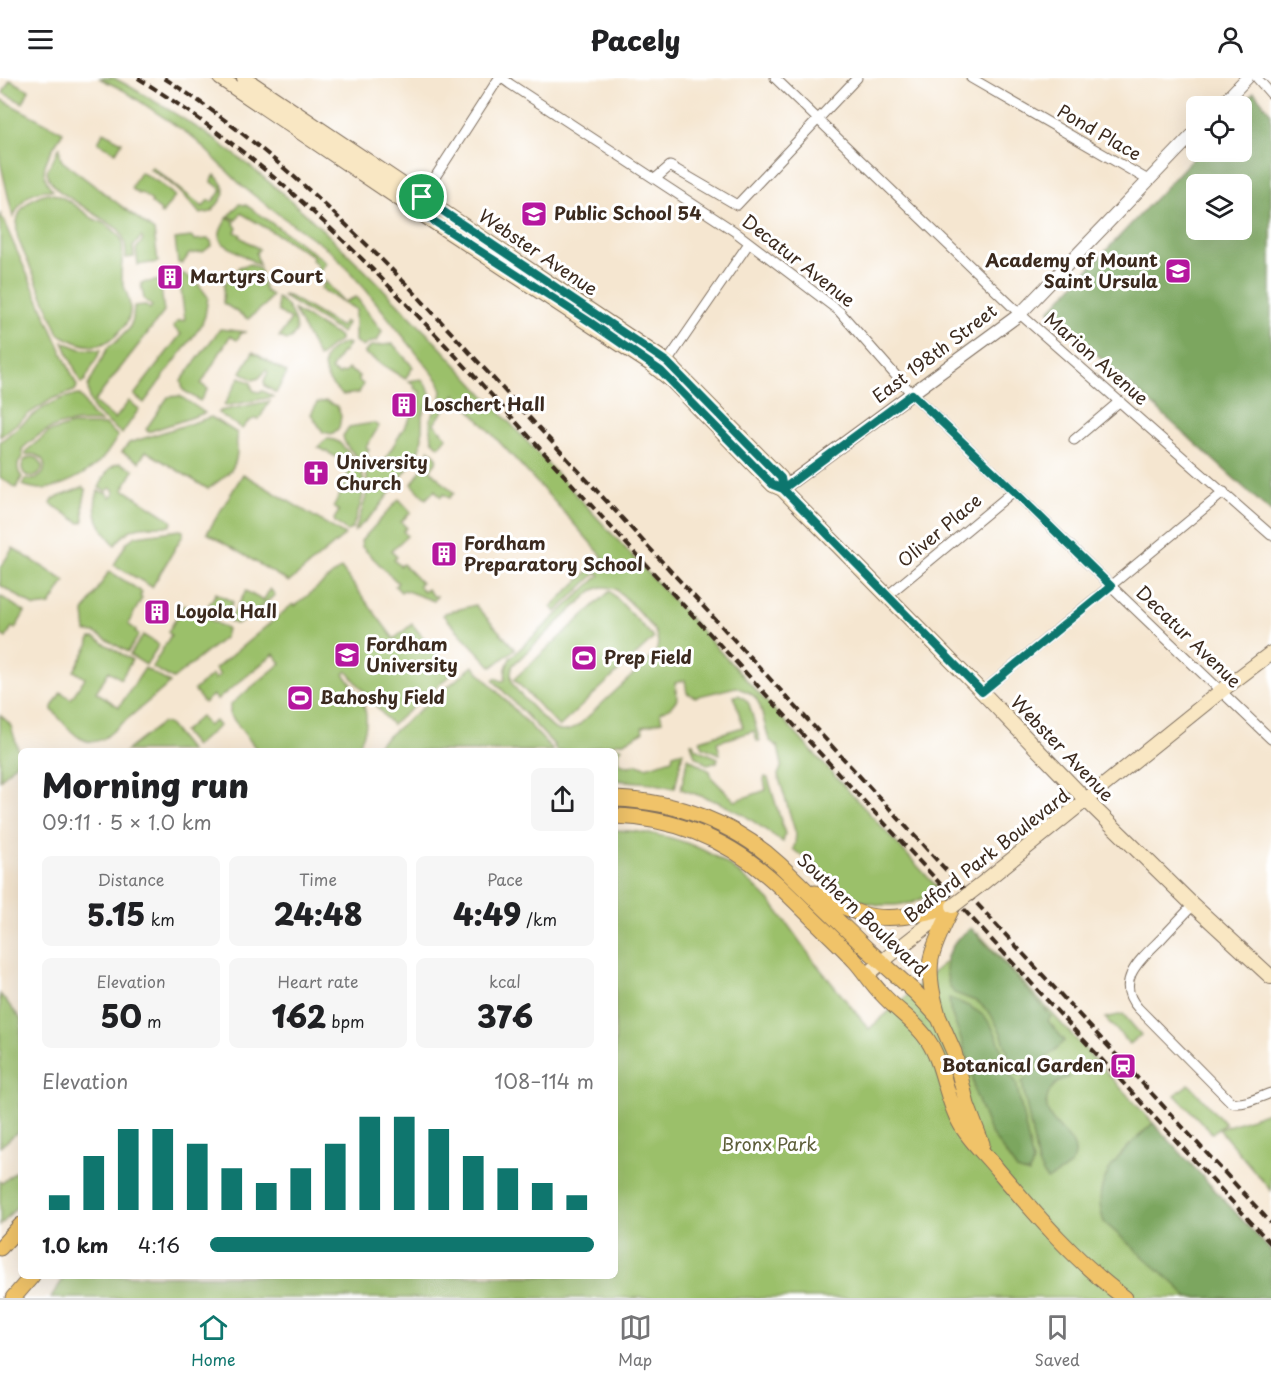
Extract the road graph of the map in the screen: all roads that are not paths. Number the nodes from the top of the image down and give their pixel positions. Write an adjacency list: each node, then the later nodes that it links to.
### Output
1 (220, 78): 15 (main road, Webster Avenue)
2 (244, 78): 15 (main road, Webster Avenue)
3 (501, 78): 13 (street, Decatur Avenue); 15 (street)
4 (775, 78): 11 (street, Marion Avenue)
5 (857, 78): 11 (street)
6 (971, 78): 14 (street, Pond Place)
7 (1247, 78): 10 (street)
8 (1257, 78): 9 (street)
9 (1271, 94)
10 (1230, 96)
11 (817, 120): 13 (street); 17 (street, Marion Avenue)
12 (1186, 141): 14 (street, East 198th Street)
13 (655, 178): 16 (street, Decatur Avenue)
14 (1148, 180): 17 (street, East 198th Street)
15 (418, 203): 18 (main road, Webster Avenue)
16 (749, 243): 18 (street); 19 (street, Decatur Avenue)
17 (1020, 314): 19 (street, East 198th Street); 20 (street, Marion Avenue)
18 (664, 367): 22 (main road, Webster Avenue)
19 (912, 394): 22 (street, East 198th Street); 23 (street, Decatur Avenue)
20 (1120, 401): 21 (street); 24 (street, Marion Avenue)
21 (1074, 440)
22 (783, 489): 27 (main road, Webster Avenue)
23 (1014, 491): 26 (street, Decatur Avenue); 27 (street, Oliver Place)
24 (1224, 492): 25 (street, Marion Avenue); 26 (street)
25 (1271, 535)
26 (1111, 586): 29 (street, Decatur Avenue); 30 (street)
27 (887, 596): 30 (main road, Webster Avenue)
28 (1271, 653): 29 (main road, Bedford Park Boulevard)
29 (1221, 691): 31 (street, Decatur Avenue); 33 (main road, Bedford Park Boulevard)
30 (982, 692): 33 (main road, Webster Avenue)
31 (1271, 739)
32 (618, 799): 35 (main road, Southern Boulevard)
33 (1086, 800): 36 (main road, Webster Avenue); 37 (main road, Bedford Park Boulevard, bridge)
34 (618, 816): 39 (main road, Southern Boulevard)
35 (802, 886): 37 (main road); 38 (main road, Southern Boulevard)
36 (1193, 905): 40 (main road, Webster Avenue); 42 (street)
37 (953, 906): 38 (main road, Bedford Park Boulevard); 41 (main road)
38 (881, 962): 39 (main road, Bedford Park Boulevard); 41 (main road, Southern Boulevard)
39 (867, 975): 43 (main road, Southern Boulevard)
40 (1271, 977)
41 (939, 1018): 43 (main road, Southern Boulevard)
42 (1271, 1093)
43 (988, 1158): 48 (main road, Southern Boulevard)
44 (18, 1228): 45 (main road)
45 (0, 1248)
46 (29, 1279): 47 (main road)
47 (13, 1298)
48 (1125, 1298)

